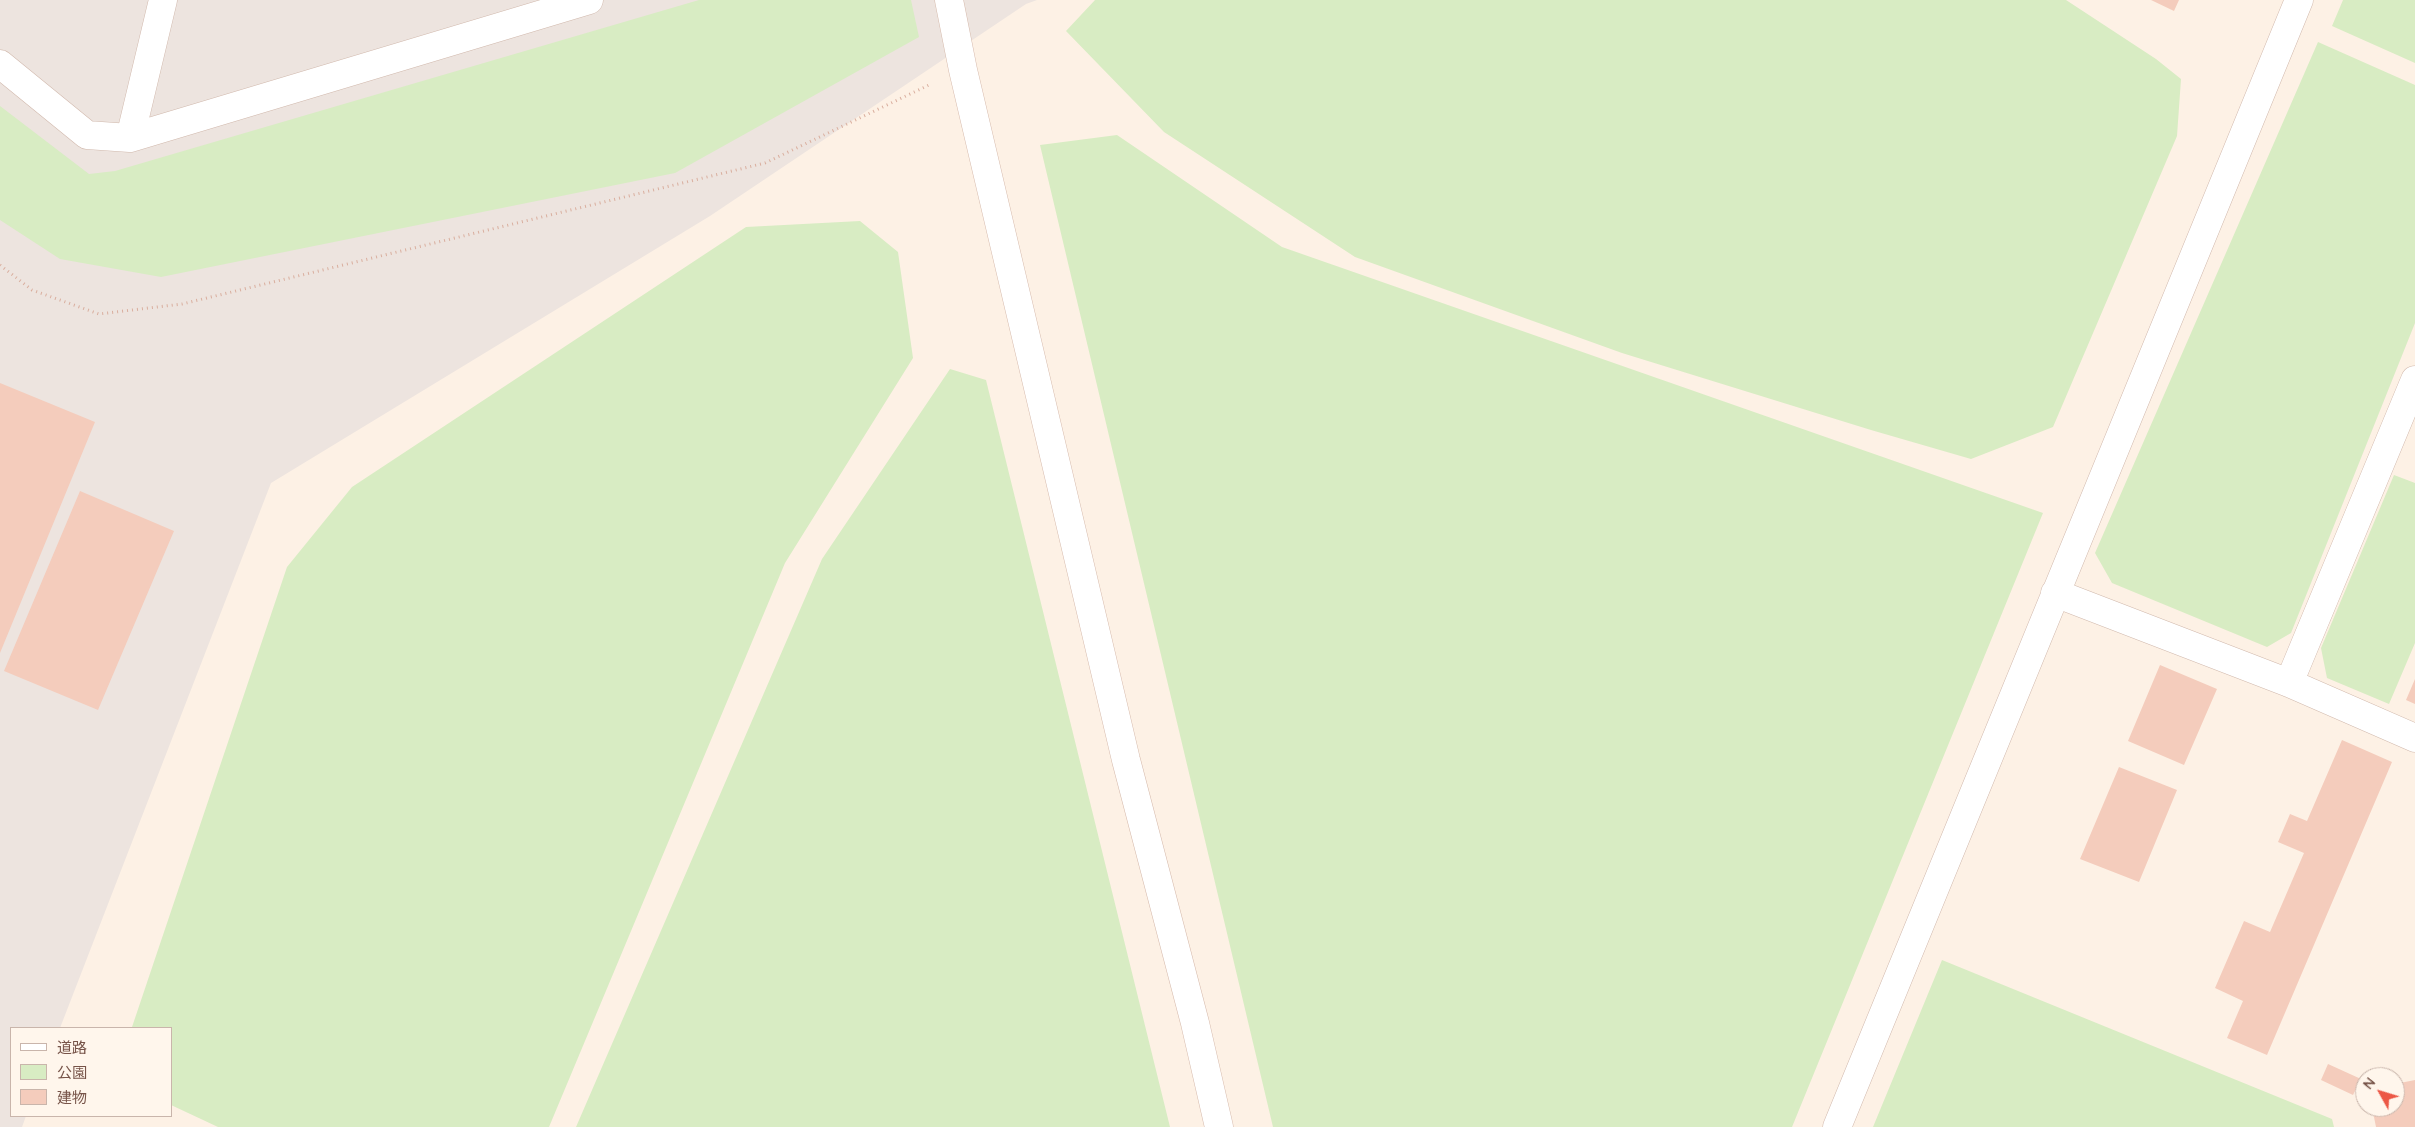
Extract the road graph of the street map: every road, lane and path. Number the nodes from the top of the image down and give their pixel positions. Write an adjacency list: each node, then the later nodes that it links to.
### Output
1 (163, 0): 7 (street)
2 (589, 0): 7 (street)
3 (949, 0): 6 (street)
4 (2299, 0): 10 (street)
5 (0, 64): 7 (street)
6 (963, 70): 8 (path); 13 (street)
7 (130, 138)
8 (0, 265)
9 (2415, 380): 11 (street)
10 (2055, 593): 11 (street); 14 (street)
11 (2289, 683): 12 (street)
12 (2415, 738)
13 (1219, 1127)
14 (1837, 1127)

